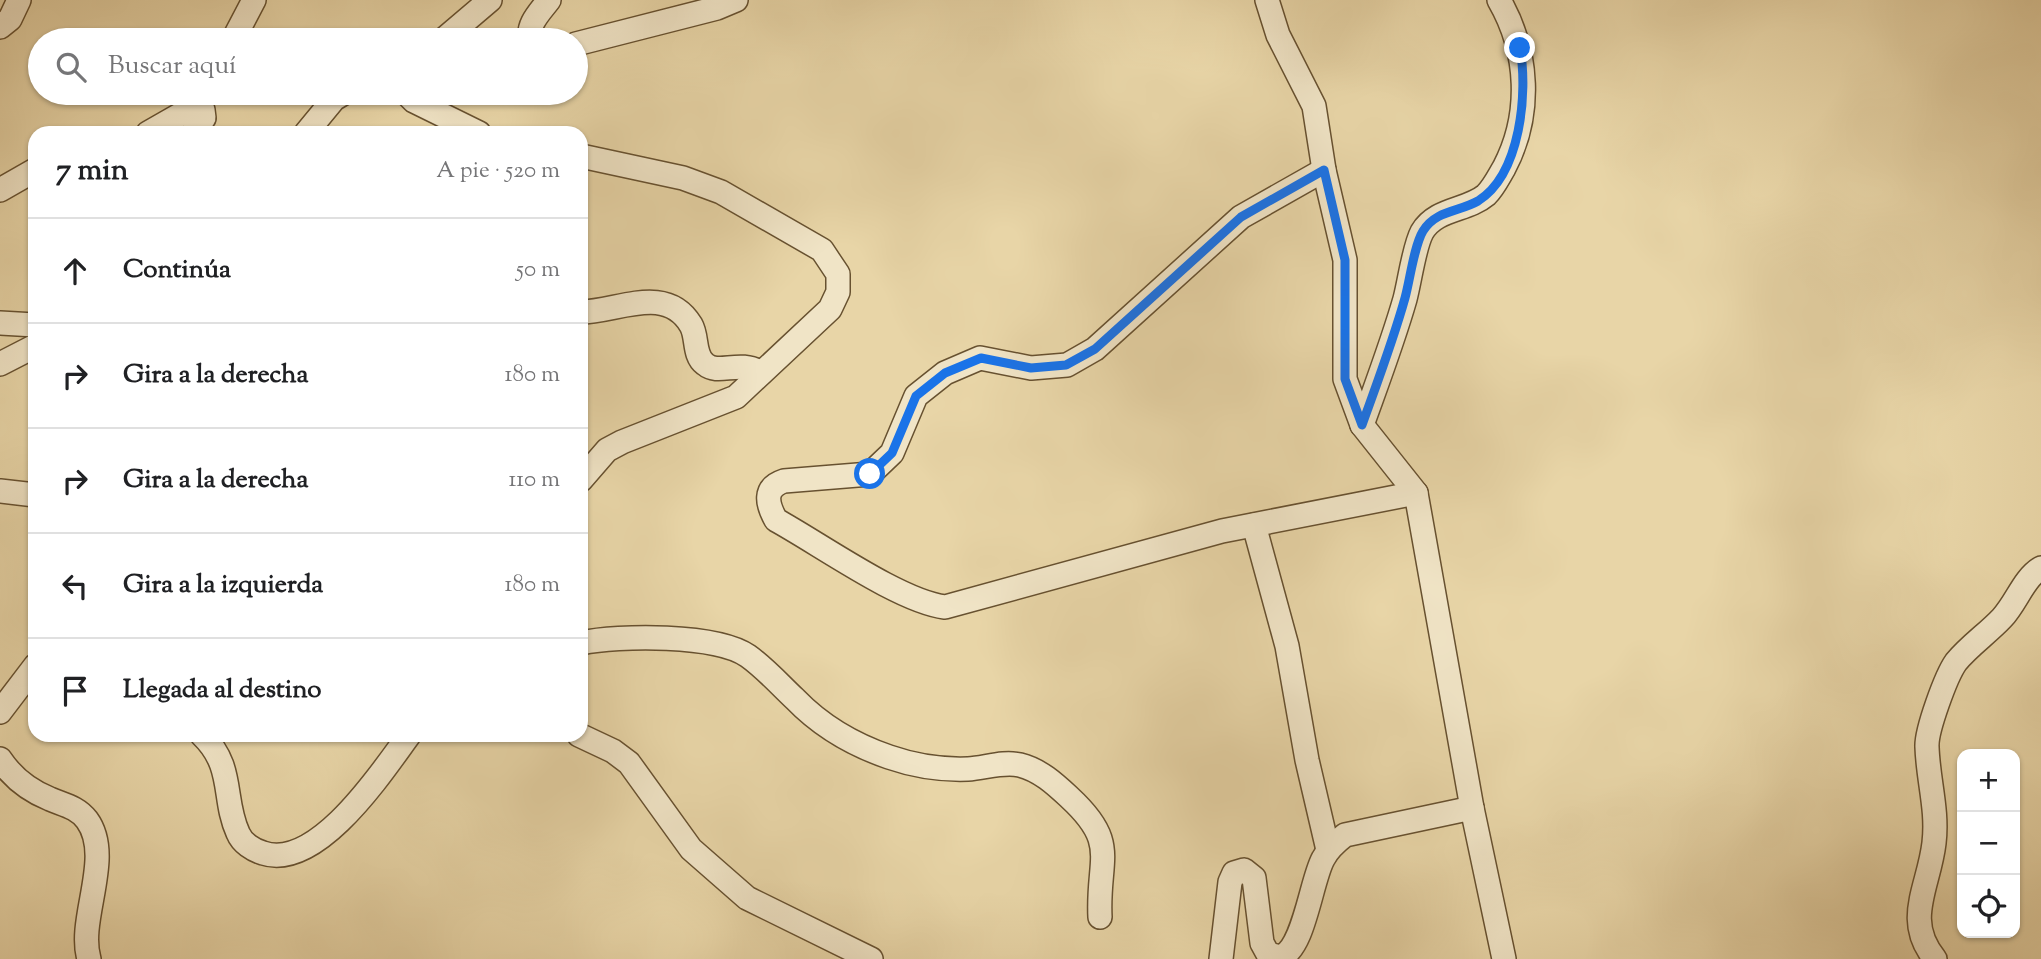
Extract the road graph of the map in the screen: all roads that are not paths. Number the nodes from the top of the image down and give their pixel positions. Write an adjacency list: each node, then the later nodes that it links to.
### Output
1 (254, 0): 9 (street)
2 (490, 0): 10 (street)
3 (549, 0): 11 (street)
4 (736, 0): 12 (street)
5 (1267, 0): 22 (street)
6 (1499, 0): 31 (street)
7 (17, 1): 8 (street)
8 (0, 27)
9 (239, 28)
10 (457, 28)
11 (531, 28)
12 (588, 41)
13 (192, 105): 17 (street)
14 (203, 105): 18 (street)
15 (329, 105): 19 (street)
16 (422, 105): 20 (street)
17 (159, 126)
18 (198, 126)
19 (312, 126)
20 (465, 126)
21 (588, 158): 30 (street)
22 (1324, 170): 31 (street); 36 (street)
23 (28, 174): 24 (street)
24 (0, 190)
25 (588, 311): 30 (street)
26 (0, 323): 27 (street)
27 (28, 325)
28 (28, 350): 29 (street)
29 (0, 365)
30 (761, 373): 32 (street)
31 (1362, 425): 34 (street)
32 (588, 472)
33 (0, 491): 35 (street)
34 (1416, 493): 36 (street); 45 (street)
35 (28, 494)
36 (1254, 525): 46 (street)
37 (2041, 568): 52 (street)
38 (588, 642): 47 (street)
39 (28, 675): 40 (street)
40 (0, 712)
41 (588, 739): 49 (street)
42 (208, 742): 43 (street)
43 (404, 742)
44 (0, 759): 48 (street)
45 (1472, 808): 46 (street); 51 (street)
46 (1328, 850): 50 (street)
47 (1100, 917)
48 (89, 959)
49 (871, 959)
50 (1222, 959)
51 (1504, 959)
52 (1935, 959)

